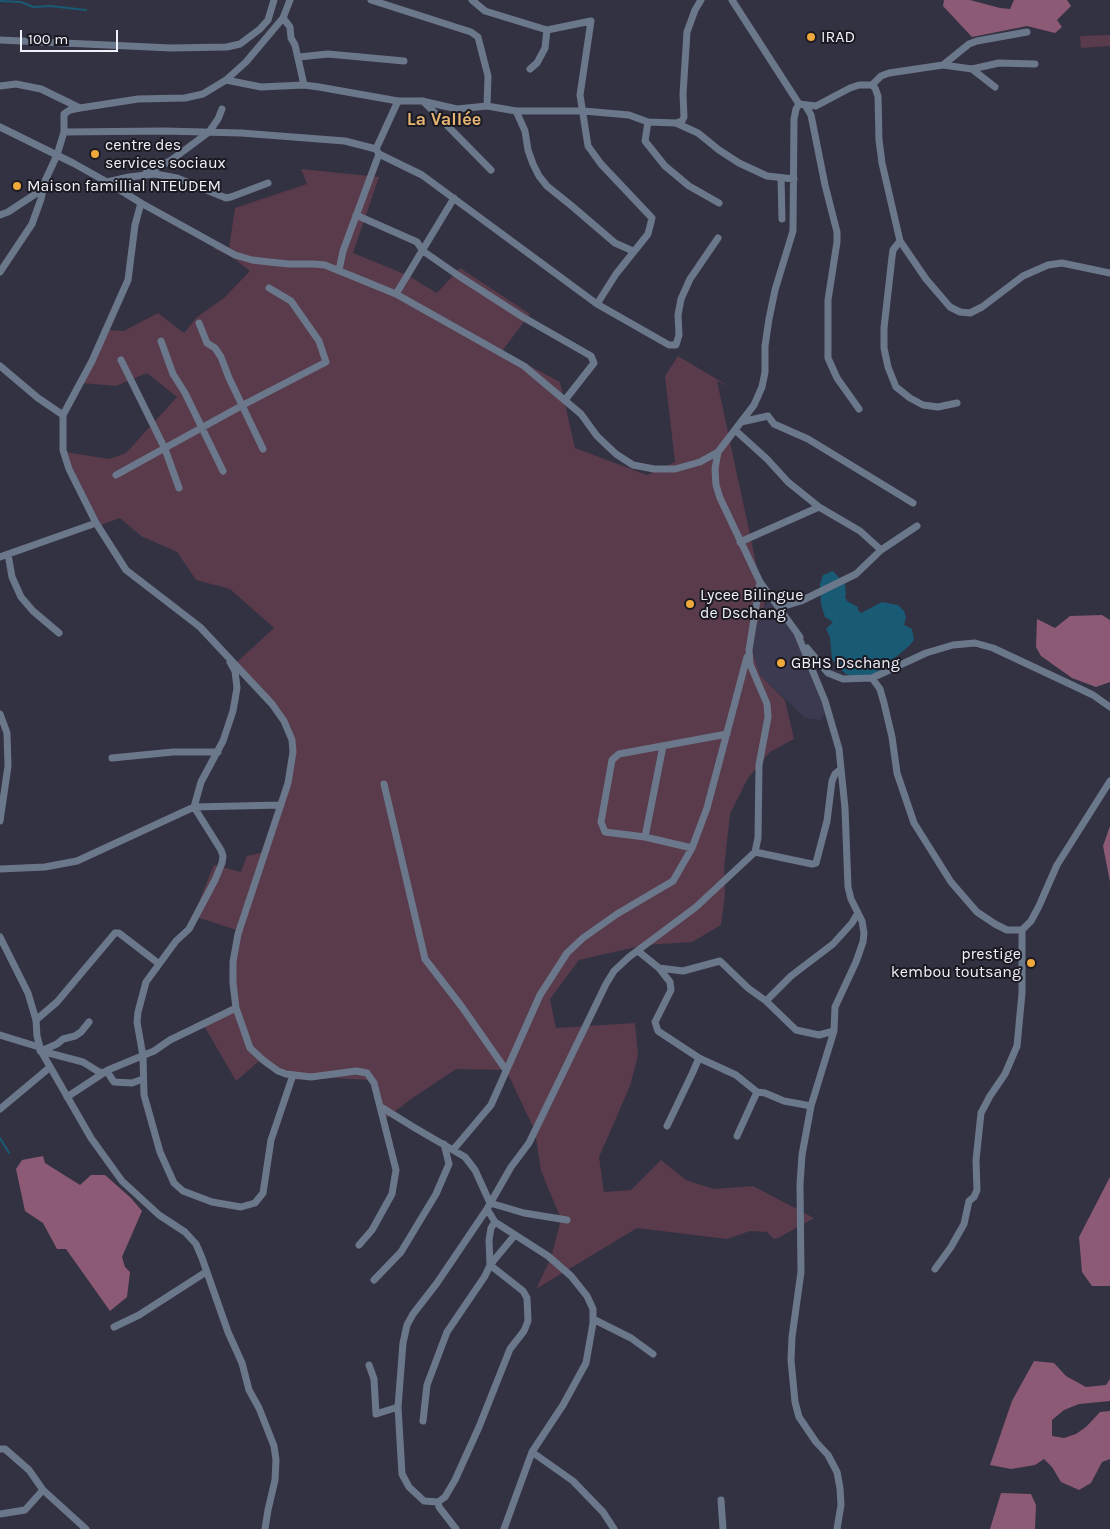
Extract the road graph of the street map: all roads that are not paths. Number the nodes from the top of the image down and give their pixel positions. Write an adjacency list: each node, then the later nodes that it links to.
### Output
1 (274, 0): 11 (street)
2 (290, 0): 8 (street)
3 (371, 0): 7 (street)
4 (472, 0): 9 (street)
5 (701, 0): 32 (street)
6 (732, 0): 25 (street)
7 (385, 2): 26 (street)
8 (283, 18): 12 (street); 18 (street)
9 (548, 30): 16 (street); 30 (street)
10 (1027, 32): 15 (street)
11 (0, 40)
12 (299, 57): 13 (street); 21 (street)
13 (404, 61)
14 (1036, 64): 17 (street)
15 (943, 65): 17 (street); 19 (street)
16 (530, 69)
17 (972, 69): 22 (street)
18 (226, 80): 21 (street); 27 (street)
19 (872, 85): 25 (street); 52 (street)
20 (0, 86): 27 (street)
21 (304, 86): 24 (street)
22 (995, 88)
23 (422, 100): 24 (street); 26 (street); 38 (street)
24 (398, 101): 36 (street)
25 (802, 105): 41 (street); 68 (street)
26 (487, 106): 29 (street)
27 (80, 108): 34 (street)
28 (222, 109): 35 (street)
29 (516, 111): 30 (street); 54 (street)
30 (584, 111): 31 (street); 54 (street)
31 (648, 122): 32 (street); 47 (street)
32 (676, 123): 40 (street)
33 (0, 127): 37 (street)
34 (64, 132): 35 (street); 37 (street)
35 (209, 132): 36 (street); 39 (street)
36 (378, 151): 45 (street); 48 (street)
37 (57, 155): 42 (street); 44 (street)
38 (491, 170)
39 (141, 175): 42 (street); 43 (street)
40 (781, 178): 41 (street); 50 (street)
41 (794, 179): 70 (street)
42 (108, 182): 46 (street)
43 (268, 182)
44 (43, 189): 49 (street); 56 (street)
45 (454, 198): 53 (street); 60 (street)
46 (140, 203): 55 (street); 69 (street)
47 (720, 203)
48 (356, 215): 53 (street); 55 (street)
49 (0, 216)
50 (782, 219)
51 (718, 238): 60 (street)
52 (900, 242): 57 (street); 66 (street)
53 (423, 250): 59 (street); 65 (street)
54 (633, 251): 60 (street)
55 (339, 270): 59 (street)
56 (0, 272)
57 (1110, 272)
58 (269, 288): 67 (street)
59 (396, 294): 65 (street)
60 (598, 304)
61 (199, 323): 67 (street)
62 (160, 341): 71 (street)
63 (121, 360): 73 (street)
64 (0, 366): 69 (street)
65 (565, 400): 75 (street)
66 (957, 403)
67 (243, 405): 71 (street); 74 (street)
68 (859, 409)
69 (63, 415): 81 (street)
70 (740, 422): 72 (street); 79 (street)
71 (202, 427): 73 (street); 76 (street)
72 (735, 430): 75 (street); 80 (street)
73 (165, 449): 77 (street); 78 (street)
74 (263, 449)
75 (718, 452): 83 (street)
76 (223, 471)
77 (116, 475)
78 (179, 488)
79 (913, 503)
80 (818, 507): 83 (street); 84 (street)
81 (96, 524): 85 (street); 92 (street)
82 (917, 526): 84 (street)
83 (740, 542): 87 (street)
84 (881, 550): 88 (street)
85 (8, 554): 86 (street); 89 (street)
86 (0, 557)
87 (760, 582): 88 (street); 91 (street)
88 (778, 608): 90 (street)
89 (59, 633)
90 (798, 633): 93 (street); 100 (street)
91 (749, 650): 96 (street); 109 (street)
92 (225, 655): 98 (street); 104 (street)
93 (872, 678): 94 (street); 112 (street)
94 (1110, 707)
95 (0, 714): 101 (street)
96 (727, 734): 97 (street); 108 (street)
97 (663, 746): 107 (street); 107 (street)
98 (218, 752): 99 (street); 105 (street)
99 (112, 758)
100 (841, 769): 109 (street); 111 (street)
101 (3, 777): 106 (street)
102 (1110, 781): 112 (street)
103 (384, 784): 127 (street)
104 (281, 805): 105 (street); 118 (street)
105 (194, 807): 110 (street); 115 (street)
106 (0, 820)
107 (645, 837): 108 (street)
108 (692, 848): 127 (street)
109 (755, 852): 114 (street)
110 (0, 869)
111 (858, 913): 117 (street); 121 (street)
112 (1022, 930): 146 (street)
113 (0, 938): 119 (street)
114 (638, 951): 116 (street); 140 (street)
115 (158, 963): 119 (street); 124 (street)
116 (659, 968): 117 (street); 125 (street)
117 (766, 1001): 121 (street)
118 (236, 1008): 124 (street); 129 (street)
119 (36, 1020): 123 (street)
120 (89, 1022): 123 (street)
121 (834, 1031): 133 (street)
122 (0, 1035): 123 (street)
123 (41, 1051): 126 (street); 128 (street)
124 (143, 1056): 128 (street); 130 (street)
125 (698, 1058): 131 (street); 136 (street)
126 (49, 1068): 132 (street); 135 (street)
127 (506, 1070): 139 (street)
128 (103, 1073): 130 (street); 132 (street)
129 (293, 1075): 130 (street); 134 (street)
130 (143, 1079)
131 (757, 1092): 133 (street); 137 (street)
132 (67, 1097): 147 (street)
133 (811, 1106): 167 (street)
134 (381, 1107): 138 (street); 144 (street)
135 (0, 1108)
136 (667, 1126)
137 (737, 1136)
138 (444, 1144): 139 (street); 148 (street)
139 (453, 1150): 140 (street)
140 (488, 1206): 141 (street); 142 (street); 153 (street)
141 (567, 1220)
142 (495, 1222): 143 (street); 145 (street)
143 (514, 1236): 145 (street); 149 (street)
144 (359, 1245)
145 (490, 1265): 154 (street); 159 (street)
146 (935, 1269)
147 (206, 1272): 150 (street); 162 (street)
148 (374, 1280)
149 (593, 1319): 151 (street); 156 (street)
150 (114, 1327)
151 (653, 1354)
152 (369, 1365): 153 (street)
153 (398, 1407): 159 (street)
154 (423, 1421)
155 (0, 1449): 157 (street)
156 (532, 1452): 164 (street); 165 (street)
157 (44, 1490): 160 (street); 161 (street)
158 (721, 1500): 166 (street)
159 (438, 1502): 163 (street)
160 (0, 1514)
161 (86, 1529)
162 (265, 1529)
163 (456, 1529)
164 (504, 1529)
165 (614, 1529)
166 (723, 1529)
167 (837, 1529)

